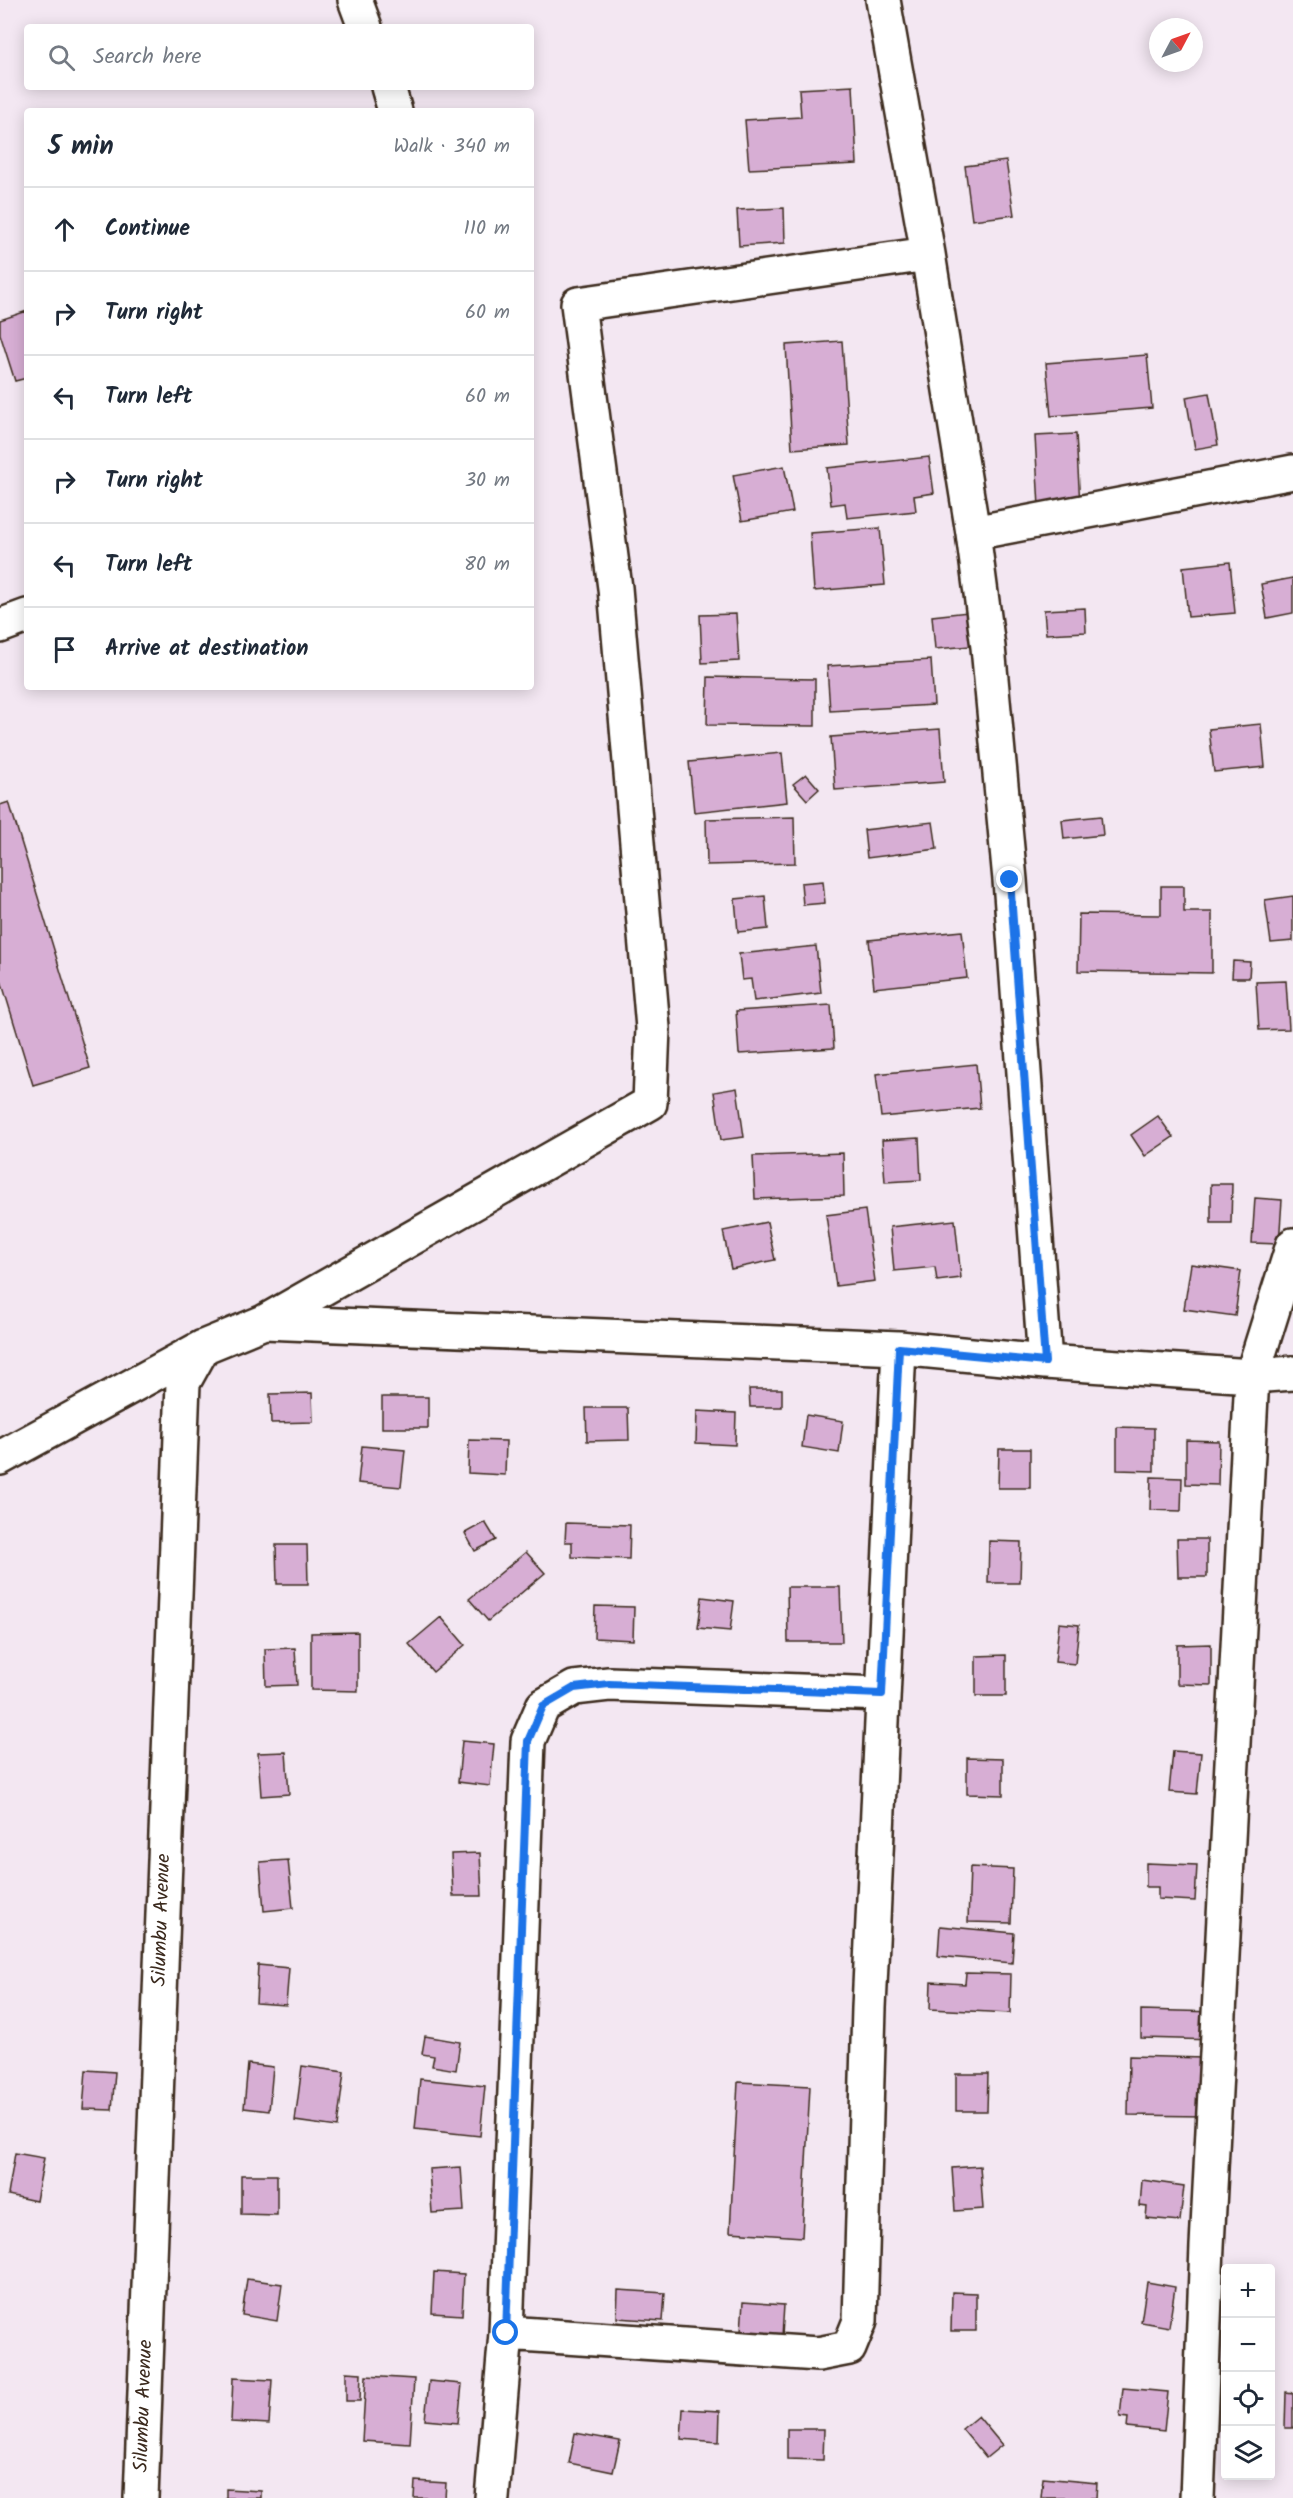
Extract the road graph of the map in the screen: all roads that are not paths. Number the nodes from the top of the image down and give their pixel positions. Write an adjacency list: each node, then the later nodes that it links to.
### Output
1 (355, 0): 3 (street)
2 (883, 0): 6 (street)
3 (364, 24)
4 (389, 90): 5 (street)
5 (394, 108)
6 (928, 254): 8 (street); 12 (street)
7 (1293, 472): 8 (street)
8 (973, 533): 15 (street)
9 (24, 617): 10 (street)
10 (0, 626)
11 (1293, 1245): 17 (street)
12 (264, 1322): 13 (street); 14 (street)
13 (203, 1347): 18 (street); 21 (street, Silumbu Avenue)
14 (899, 1348): 15 (street); 19 (street)
15 (1045, 1362): 17 (street)
16 (1293, 1373): 17 (street)
17 (1252, 1376): 23 (street)
18 (0, 1458)
19 (882, 1694): 20 (street); 20 (street)
20 (506, 2333): 22 (street)
21 (141, 2498)
22 (492, 2498)
23 (1197, 2498)

